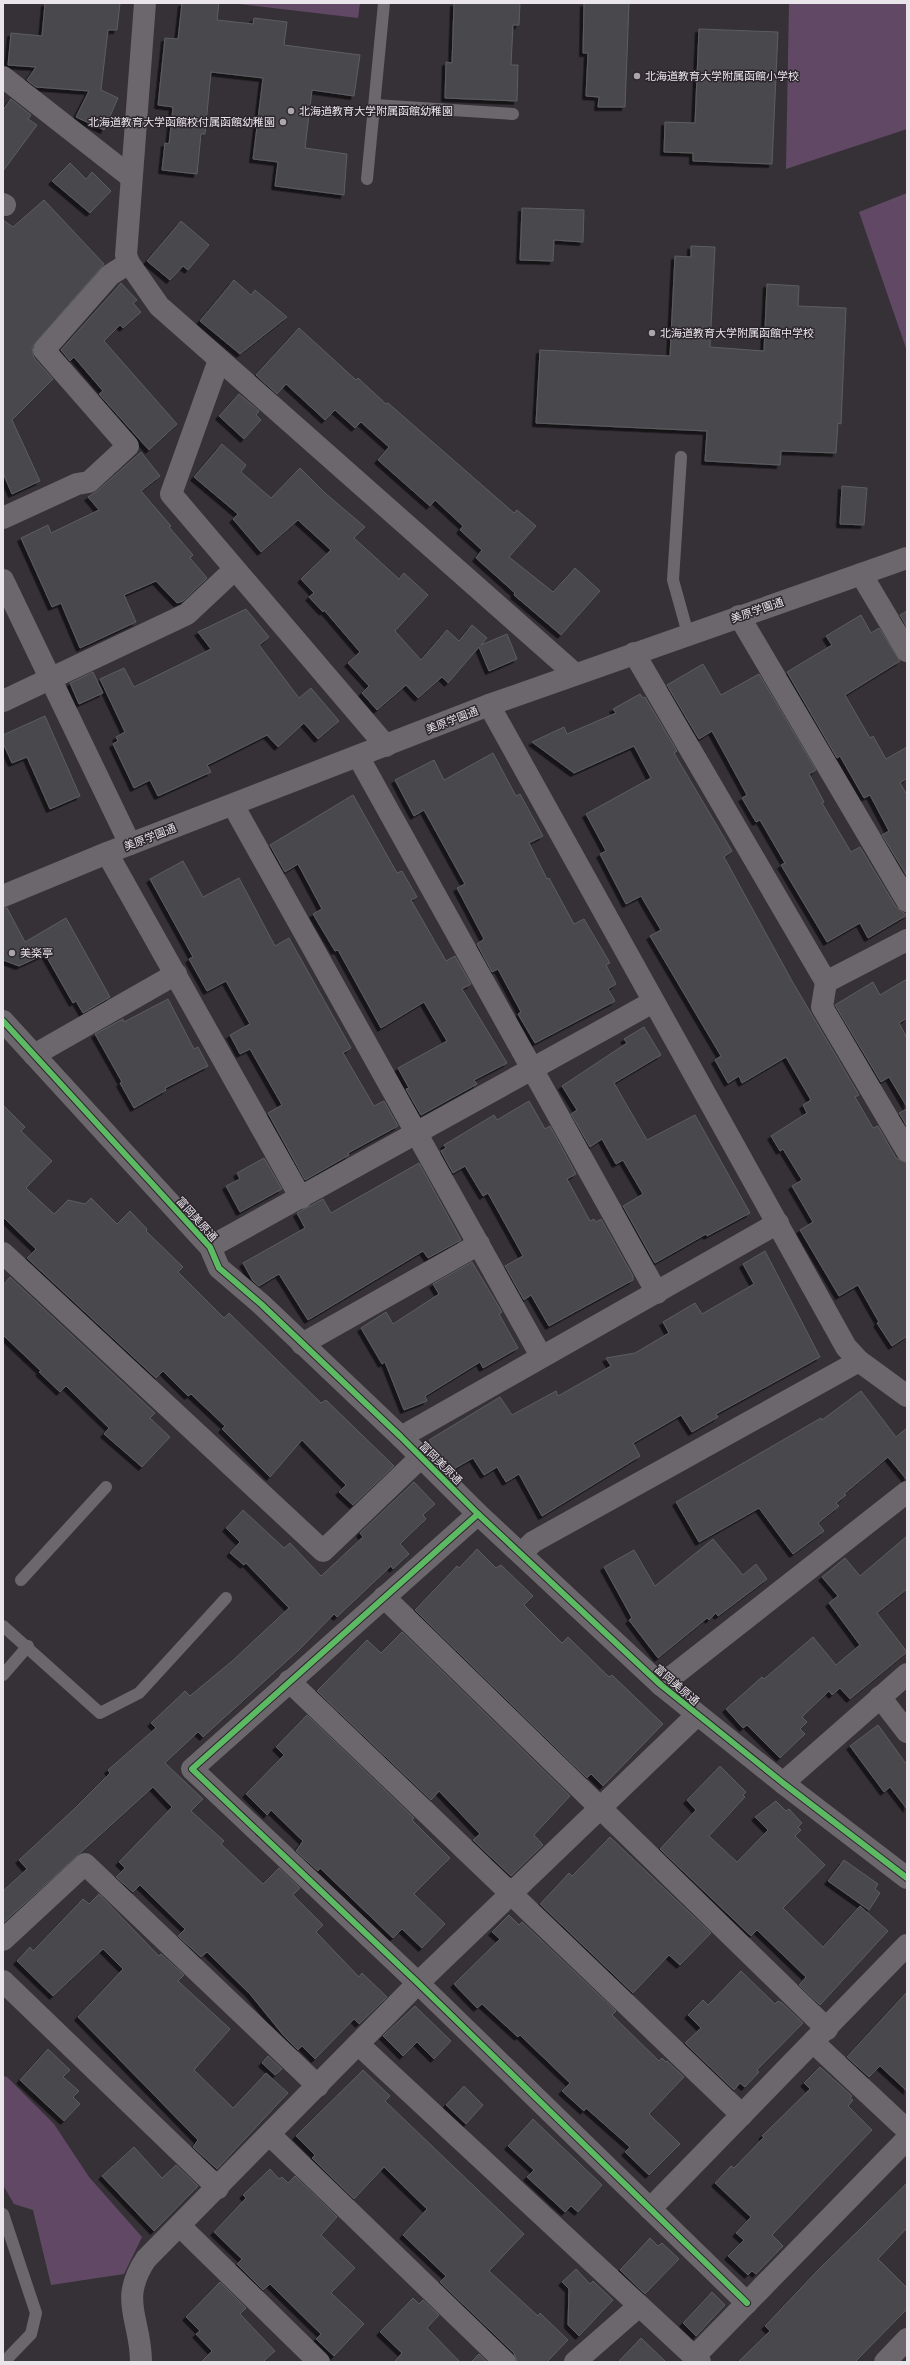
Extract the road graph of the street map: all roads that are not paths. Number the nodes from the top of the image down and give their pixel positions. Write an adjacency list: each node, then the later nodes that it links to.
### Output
1 (145, 3): 6 (street)
2 (384, 3): 4 (lane)
3 (4, 78): 6 (street)
4 (375, 105): 5 (lane); 7 (lane)
5 (513, 114)
6 (131, 177): 8 (street)
7 (367, 178)
8 (129, 263): 9 (street); 11 (street)
9 (219, 360): 13 (street); 20 (street)
10 (680, 457): 17 (lane)
11 (3, 518)
12 (907, 558): 14 (street, 美原学園通)
13 (234, 570): 21 (street); 24 (street)
14 (861, 574): 16 (street, 美原学園通); 18 (street)
15 (3, 580): 21 (street)
16 (739, 616): 17 (street, 美原学園通); 30 (street)
17 (688, 634): 19 (street, 美原学園通)
18 (907, 652)
19 (634, 653): 20 (street, 美原学園通); 33 (street)
20 (575, 674): 23 (street, 美原学園通)
21 (51, 679): 22 (street); 27 (street)
22 (3, 701)
23 (489, 706): 24 (street, 美原学園通); 34 (street)
24 (386, 746): 25 (street, 美原学園通)
25 (359, 758): 26 (street, 美原学園通); 37 (street)
26 (233, 805): 27 (street, 美原学園通); 38 (street)
27 (130, 844): 28 (street, 美原学園通)
28 (107, 853): 29 (street, 美原学園通); 32 (street)
29 (3, 896)
30 (907, 901)
31 (907, 940): 33 (street)
32 (176, 974): 36 (street); 40 (street)
33 (826, 982): 39 (street)
34 (653, 1002): 37 (street); 41 (street)
35 (3, 1021): 36 (street, 富岡美原通)
36 (34, 1055): 43 (street, 富岡美原通)
37 (532, 1070): 38 (street); 45 (street)
38 (417, 1134): 40 (street); 42 (street)
39 (907, 1151)
40 (301, 1198): 43 (street)
41 (778, 1223): 45 (street); 48 (street)
42 (479, 1244): 46 (street); 47 (street)
43 (210, 1247): 46 (street, 富岡美原通)
44 (3, 1253): 51 (street)
45 (657, 1293): 47 (street)
46 (302, 1344): 50 (street, 富岡美原通)
47 (542, 1356): 50 (street)
48 (859, 1361): 49 (street); 55 (street)
49 (907, 1396)
50 (401, 1437): 51 (street, 富岡美原通)
51 (421, 1457): 54 (street, 富岡美原通)
52 (106, 1487): 56 (lane)
53 (907, 1492): 64 (street)
54 (478, 1514): 55 (street, 富岡美原通); 57 (street)
55 (521, 1554): 64 (street, 富岡美原通)
56 (22, 1580)
57 (384, 1596): 63 (street); 69 (street)
58 (226, 1598): 60 (lane)
59 (3, 1626): 60 (lane)
60 (28, 1646): 62 (lane)
61 (907, 1674): 65 (street)
62 (3, 1675)
63 (289, 1681): 71 (street); 75 (street)
64 (661, 1686): 66 (street, 富岡美原通)
65 (880, 1697): 67 (street); 68 (street)
66 (697, 1715): 68 (street, 富岡美原通); 69 (street)
67 (907, 1732)
68 (784, 1783): 70 (street, 富岡美原通)
69 (600, 1806): 71 (street); 76 (street)
70 (907, 1878)
71 (511, 1895): 75 (street); 79 (street)
72 (3, 1940): 78 (street)
73 (907, 1945): 76 (street)
74 (3, 1981): 83 (street)
75 (418, 1984): 77 (street); 84 (street)
76 (820, 2036): 79 (street); 80 (street)
77 (358, 2044): 78 (street); 88 (street)
78 (318, 2086): 81 (street)
79 (742, 2115): 84 (street)
80 (907, 2130)
81 (270, 2135): 83 (street); 94 (street)
82 (907, 2139): 87 (street)
83 (218, 2188): 86 (street)
84 (650, 2210): 87 (street)
85 (3, 2214): 91 (lane)
86 (180, 2226): 92 (street); 93 (street)
87 (747, 2303): 90 (street)
88 (639, 2306): 90 (street); 95 (street)
89 (907, 2339): 96 (street)
90 (697, 2359)
91 (4, 2362)
92 (141, 2362)
93 (319, 2362)
94 (505, 2362)
95 (575, 2362)
96 (885, 2362)

